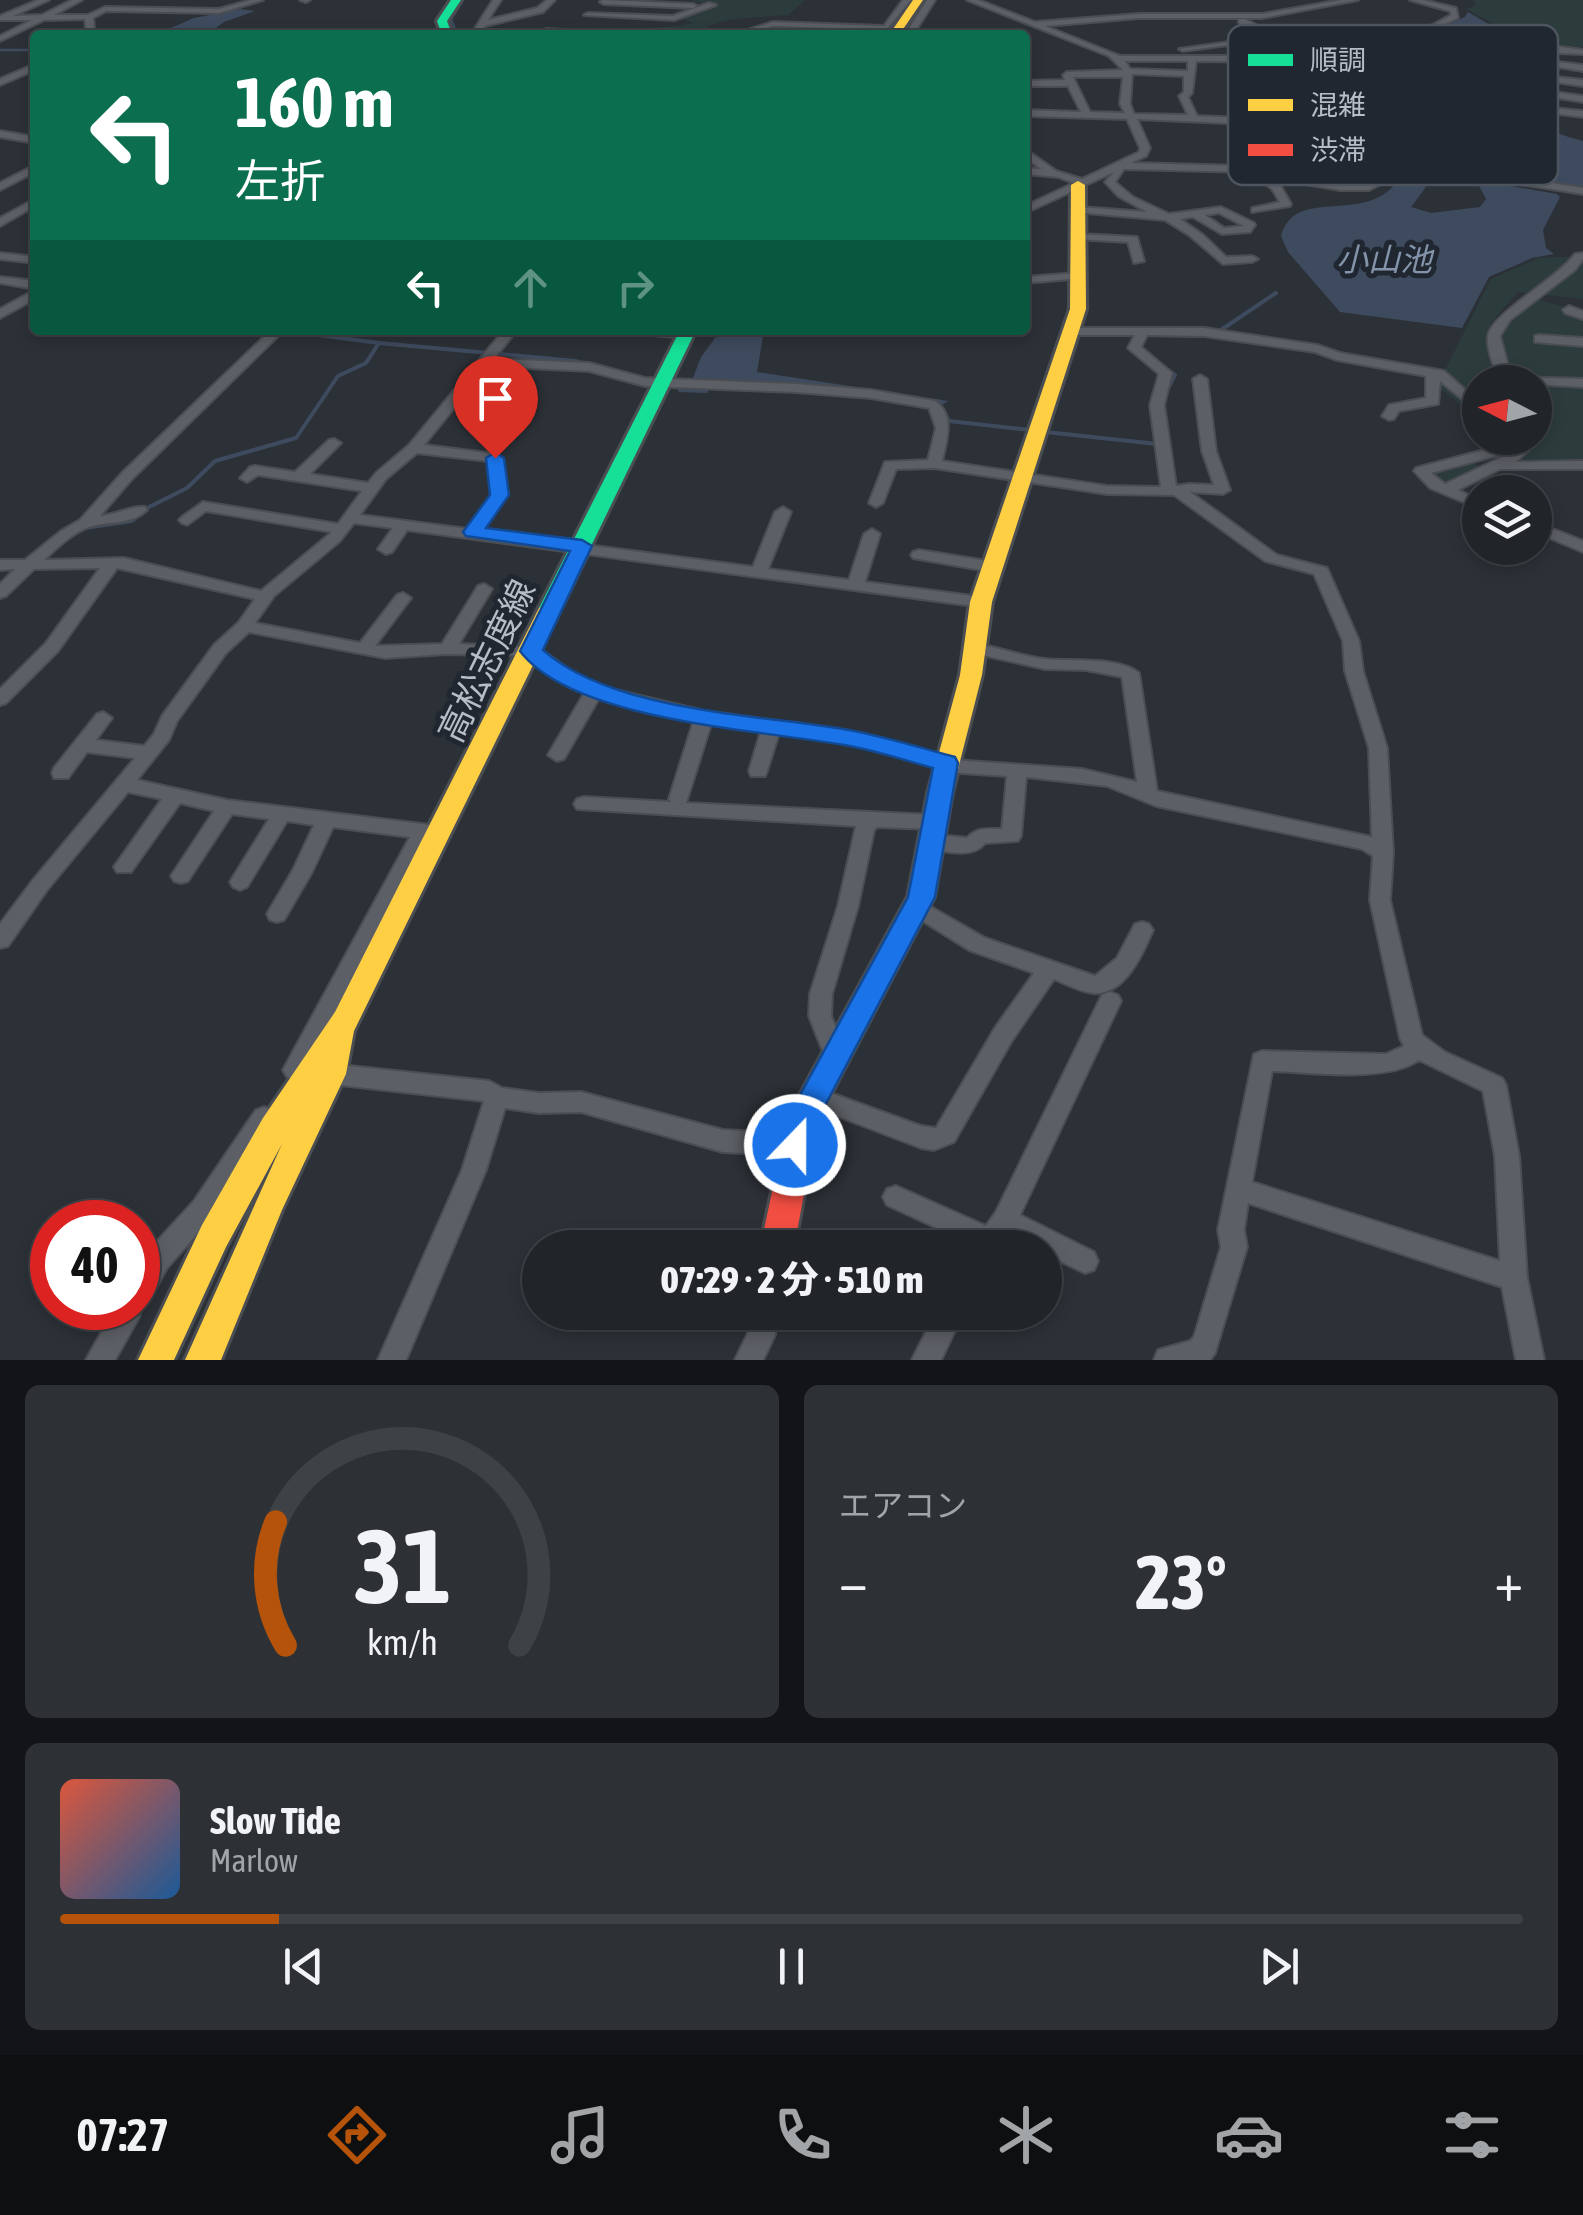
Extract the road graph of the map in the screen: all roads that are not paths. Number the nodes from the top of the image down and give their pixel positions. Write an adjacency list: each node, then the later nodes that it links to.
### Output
1 (45, 0): 29 (street)
2 (78, 0): 30 (street)
3 (115, 0): 22 (street)
4 (124, 0): 19 (street)
5 (175, 0): 19 (street)
6 (259, 0): 23 (street)
7 (335, 0): 8 (street)
8 (364, 0)
9 (456, 0): 38 (street)
10 (497, 0): 32 (street)
11 (552, 0): 32 (street)
12 (907, 0): 43 (street)
13 (918, 0): 44 (street)
14 (930, 0): 45 (street)
15 (971, 0): 34 (street)
16 (1354, 0): 27 (street)
17 (1414, 0): 36 (street)
18 (605, 1): 20 (street); 26 (street)
19 (160, 4): 23 (street)
20 (693, 6)
21 (712, 6): 26 (street)
22 (97, 10): 23 (street); 28 (street)
23 (138, 10)
24 (797, 10): 33 (street)
25 (1045, 14): 31 (street)
26 (588, 16): 40 (street)
27 (1206, 16): 31 (street); 35 (street)
28 (89, 17): 30 (street); 37 (street)
29 (1, 18): 30 (street)
30 (43, 18): 46 (street)
31 (1062, 22): 34 (street)
32 (482, 24): 39 (street)
33 (772, 24): 41 (street); 42 (street)
34 (1031, 25): 50 (street)
35 (1253, 25)
36 (1438, 25)
37 (88, 30)
38 (445, 30)
39 (478, 30)
40 (547, 30)
41 (752, 30)
42 (849, 30)
43 (889, 30)
44 (890, 30)
45 (911, 30)
46 (0, 40)
47 (1228, 45): 51 (street)
48 (1558, 49): 49 (street)
49 (1583, 52)
50 (1121, 58): 51 (street); 57 (street)
51 (1134, 58): 52 (street)
52 (1192, 58): 53 (street); 58 (street)
53 (1228, 58)
54 (1558, 65): 56 (street)
55 (30, 68): 62 (street)
56 (1583, 68)
57 (1128, 72): 58 (street); 60 (street); 72 (street)
58 (1190, 74): 73 (street)
59 (1030, 78): 60 (street)
60 (1069, 79): 71 (street)
61 (1558, 81): 63 (street)
62 (0, 82)
63 (1583, 83)
64 (1036, 97): 69 (street)
65 (1558, 97): 66 (street)
66 (1583, 99)
67 (1558, 111): 70 (street)
68 (1030, 113): 69 (street)
69 (1045, 114): 71 (street)
70 (1583, 114)
71 (1087, 116): 72 (street)
72 (1129, 116): 73 (street); 78 (street)
73 (1194, 118): 74 (street)
74 (1228, 119)
75 (3, 137): 76 (street)
76 (28, 141)
77 (1030, 157): 83 (street)
78 (1116, 167): 81 (street); 89 (street); 105 (street)
79 (1216, 169): 80 (street); 81 (street); 88 (street)
80 (1228, 169)
81 (1169, 170): 94 (street)
82 (30, 171): 86 (street)
83 (1053, 174): 85 (street); 89 (street)
84 (0, 175): 86 (street)
85 (1030, 175)
86 (20, 176): 87 (street); 95 (street)
87 (30, 177)
88 (1228, 179)
89 (1080, 184): 101 (street); 102 (street)
90 (1273, 185): 96 (street)
91 (1345, 185): 97 (street)
92 (1373, 185): 97 (street)
93 (1546, 185): 98 (street)
94 (1174, 186)
95 (0, 187)
96 (1276, 187): 99 (street); 103 (street)
97 (1369, 187)
98 (1583, 191)
99 (1340, 194)
100 (30, 207): 106 (street)
101 (1030, 208)
102 (1080, 210): 105 (street); 107 (street)
103 (1256, 210)
104 (1196, 214): 105 (street)
105 (1165, 216): 112 (street)
106 (0, 222)
107 (1079, 237): 109 (street); 113 (street)
108 (0, 256): 111 (street)
109 (1141, 256)
110 (1583, 256): 127 (street)
111 (30, 257)
112 (1252, 259)
113 (1078, 276): 115 (street); 119 (street)
114 (0, 280): 116 (street)
115 (1030, 280)
116 (30, 284)
117 (7, 305): 118 (street)
118 (0, 314)
119 (1071, 331): 120 (street); 144 (street)
120 (1143, 332): 128 (street); 147 (street)
121 (273, 335): 153 (street)
122 (507, 335): 126 (street)
123 (686, 335): 130 (street, 高松志度線)
124 (1539, 339): 125 (street)
125 (1583, 342)
126 (488, 358): 130 (street); 136 (street)
127 (1501, 365)
128 (1433, 372): 133 (street); 134 (street)
129 (1200, 378): 147 (street)
130 (662, 382): 139 (street); 159 (street, 高松志度線)
131 (1552, 383): 132 (street)
132 (1583, 384)
133 (1462, 395)
134 (1389, 416)
135 (334, 442): 142 (street)
136 (414, 448): 145 (street); 156 (street)
137 (1482, 455): 146 (street)
138 (1517, 455): 141 (street)
139 (934, 464): 144 (street); 149 (street)
140 (1583, 465): 141 (street)
141 (1500, 466): 146 (street)
142 (298, 477): 143 (street); 145 (street)
143 (246, 478)
144 (1022, 480): 147 (street); 166 (street)
145 (373, 488): 154 (street)
146 (1445, 490): 148 (street)
147 (1173, 492): 202 (street)
148 (1462, 497)
149 (876, 502)
150 (140, 510): 153 (street)
151 (782, 512): 167 (street)
152 (188, 520): 154 (street)
153 (86, 523): 164 (street)
154 (347, 524): 155 (street); 171 (street)
155 (404, 524): 156 (street); 161 (street)
156 (473, 532): 159 (street)
157 (872, 534): 168 (street)
158 (1552, 534): 160 (street)
159 (582, 546): 167 (street); 178 (street, 高松志度線)
160 (1583, 546)
161 (386, 549)
162 (919, 555): 166 (street)
163 (112, 563): 164 (street); 171 (street); 180 (street)
164 (37, 564): 165 (street); 170 (street)
165 (0, 565)
166 (992, 567): 173 (street)
167 (759, 571): 168 (street)
168 (856, 584): 173 (street)
169 (484, 588): 176 (street)
170 (0, 593)
171 (266, 597): 174 (street)
172 (403, 598): 177 (street)
173 (980, 602): 175 (street)
174 (245, 626): 177 (street); 185 (street)
175 (974, 648): 187 (street); 192 (street)
176 (446, 649): 177 (street); 178 (street)
177 (363, 650)
178 (531, 651): 179 (street); 200 (street, 高松志度線)
179 (595, 690): 181 (street); 186 (street)
180 (0, 699)
181 (704, 717): 183 (street); 194 (street)
182 (103, 718): 184 (street)
183 (771, 729): 187 (street); 188 (street)
184 (82, 745): 185 (street); 190 (street)
185 (149, 754): 191 (street)
186 (557, 755)
187 (946, 764): 189 (street); 201 (street)
188 (758, 771)
189 (1017, 771): 192 (street); 201 (street)
190 (61, 773)
191 (124, 784): 193 (street); 209 (street)
192 (1148, 794): 202 (street)
193 (174, 796): 196 (street); 203 (street)
194 (678, 799)
195 (584, 804): 199 (street)
196 (226, 807): 197 (street); 204 (street)
197 (281, 815): 198 (street); 205 (street)
198 (327, 818): 200 (street); 207 (street)
199 (872, 820): 201 (street); 214 (street)
200 (432, 832): 212 (street, 高松志度線); 225 (street)
201 (932, 832): 206 (street)
202 (1383, 853): 213 (street)
203 (124, 867)
204 (181, 876)
205 (240, 882)
206 (917, 907): 210 (street); 214 (street)
207 (277, 914)
208 (1142, 930): 210 (street)
209 (3, 932)
210 (1049, 969): 217 (street)
211 (1110, 1001): 223 (street)
212 (344, 1020): 215 (street, 高松志度線); 233 (street, 高松志度線)
213 (1417, 1050): 219 (street); 227 (street)
214 (836, 1057): 217 (street)
215 (331, 1074): 216 (street); 234 (street, 高松志度線)
216 (496, 1097): 218 (street); 235 (street)
217 (814, 1097): 218 (street)
218 (795, 1145): 221 (street)
219 (1239, 1189): 227 (street); 237 (street)
220 (896, 1197): 222 (street)
221 (780, 1230)
222 (979, 1230)
223 (997, 1230)
224 (1062, 1255): 226 (street)
225 (160, 1257)
226 (1085, 1261)
227 (1514, 1278): 238 (street)
228 (117, 1330): 232 (street)
229 (762, 1330): 231 (street)
230 (942, 1330): 236 (street)
231 (758, 1356)
232 (100, 1360)
233 (156, 1360)
234 (203, 1360)
235 (392, 1360)
236 (926, 1360)
237 (1168, 1360)
238 (1530, 1360)

